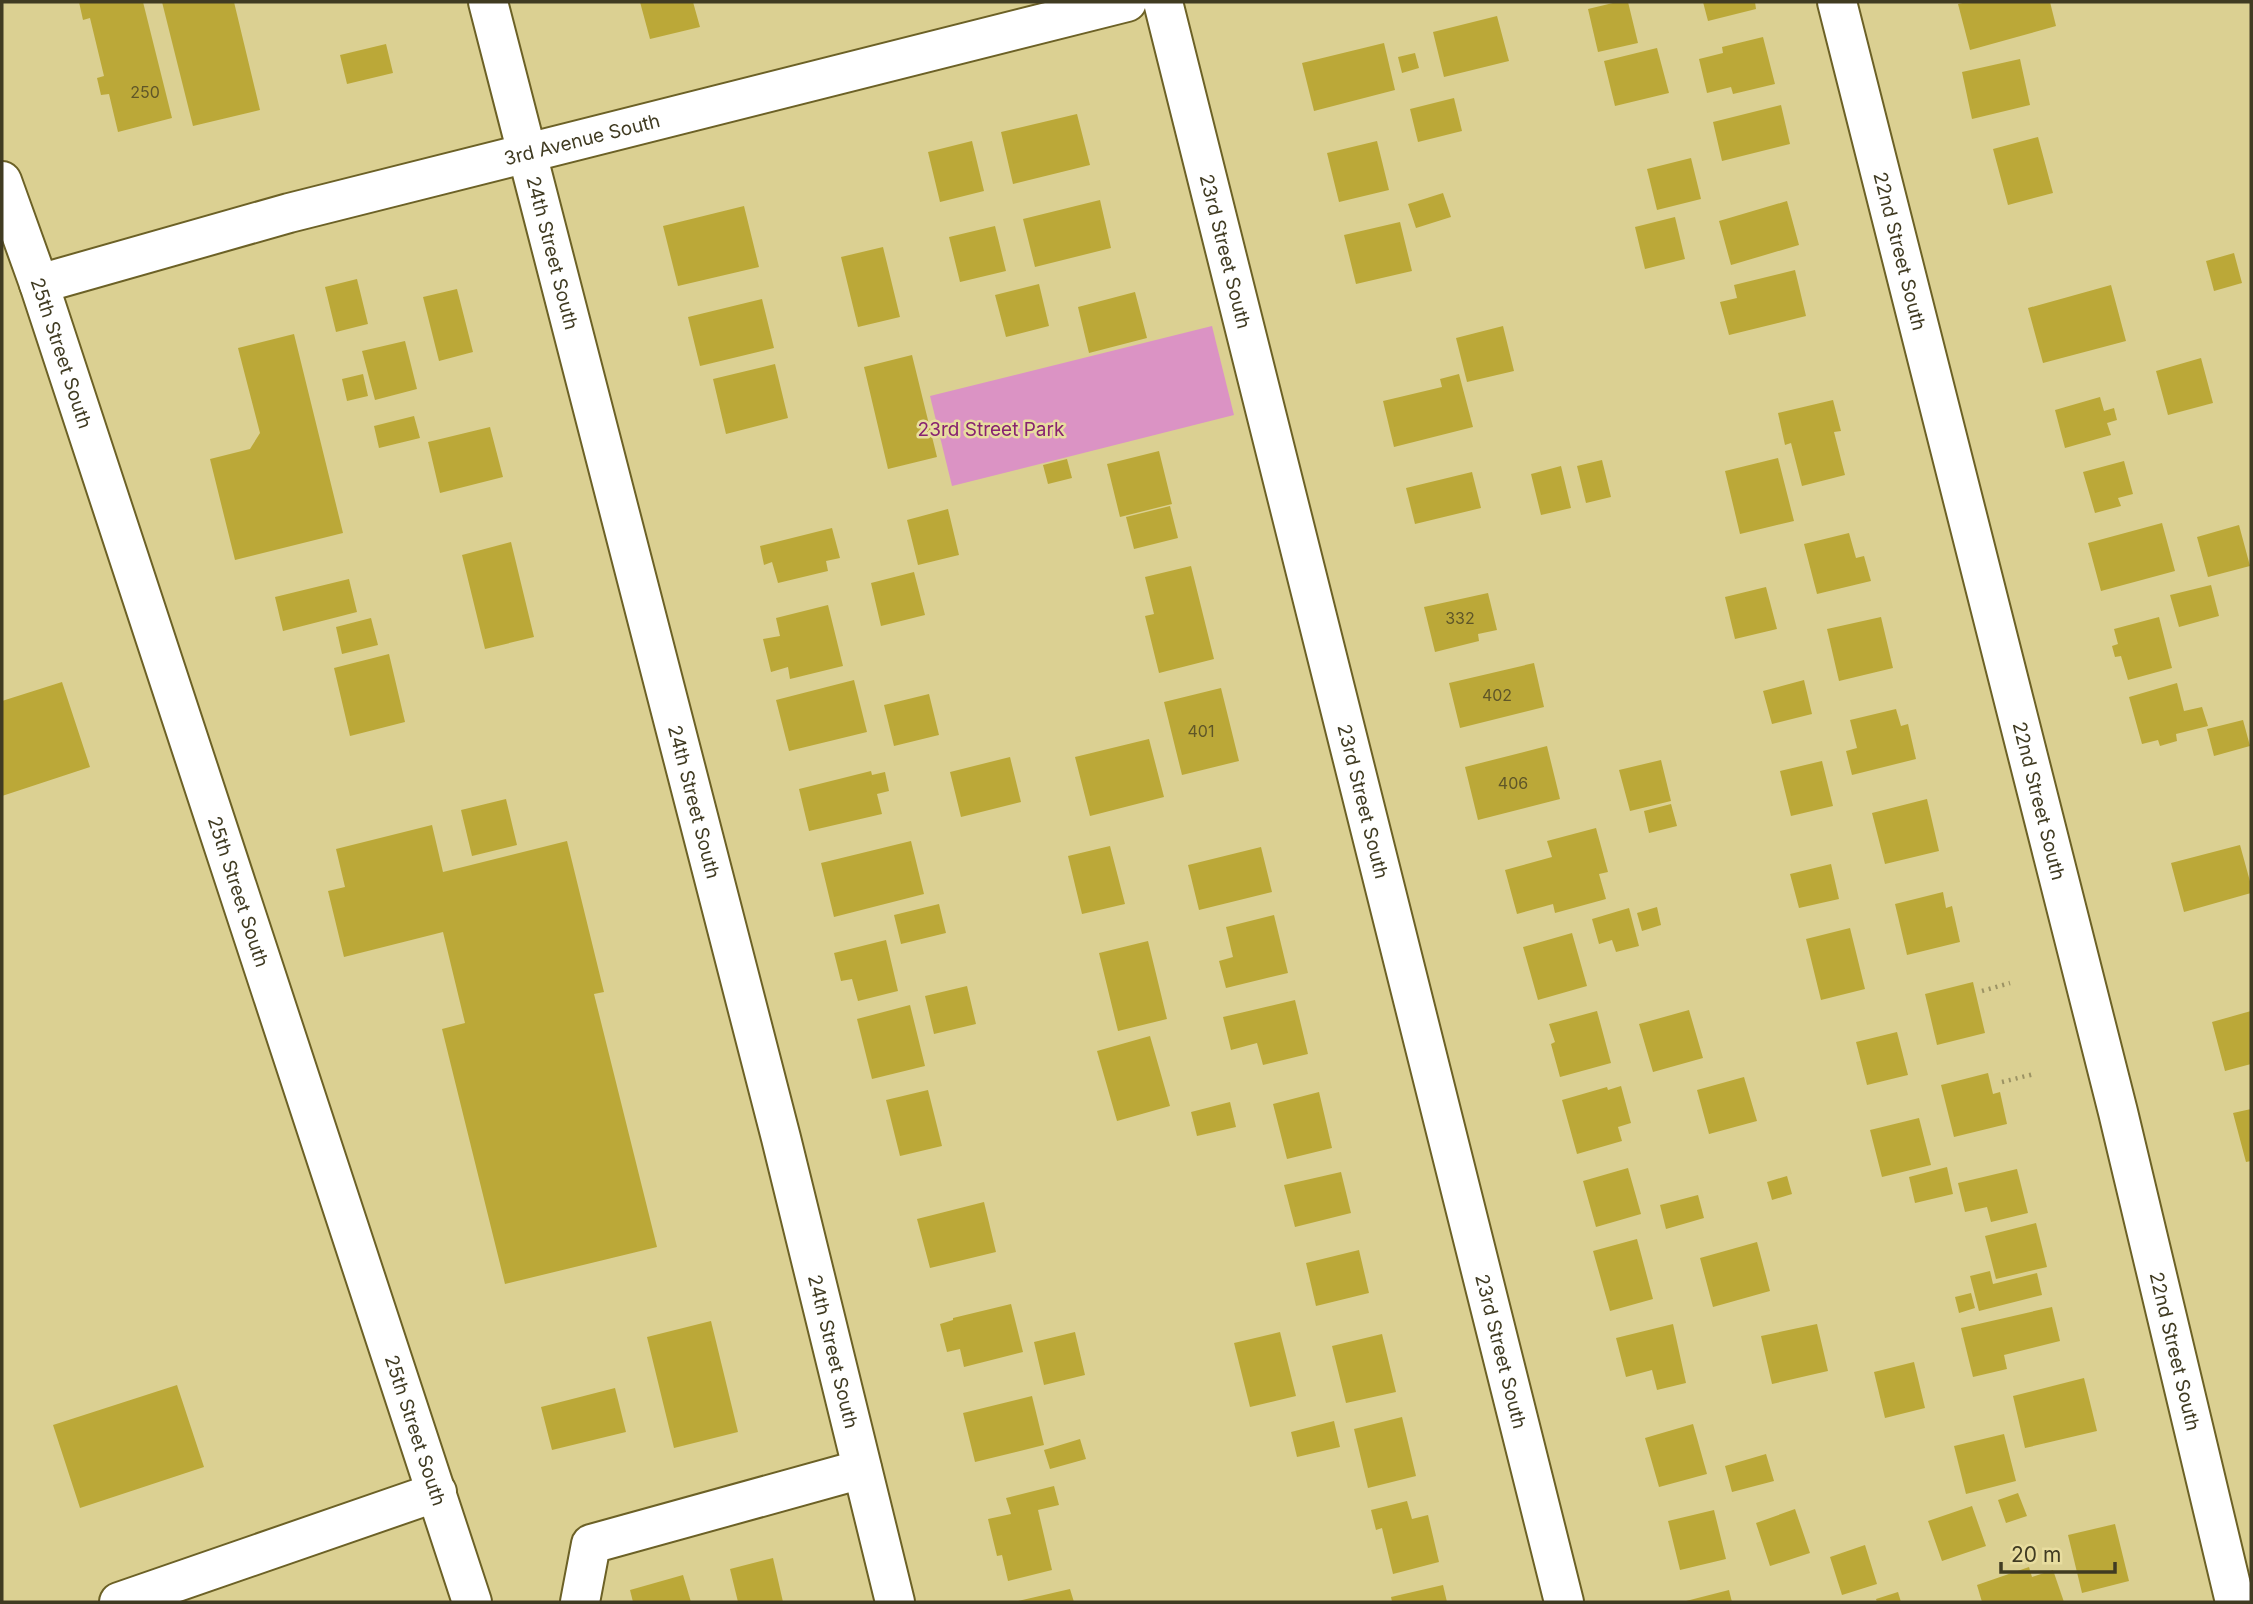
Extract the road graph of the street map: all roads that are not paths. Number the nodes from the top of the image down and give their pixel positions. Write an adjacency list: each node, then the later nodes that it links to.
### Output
1 (488, 2): 5 (street, 24th Street South)
2 (1128, 2): 5 (street, 3rd Avenue South)
3 (1163, 2): 14 (street, 23rd Street South)
4 (1838, 2): 15 (street, 22nd Street South)
5 (528, 153): 7 (street, 3rd Avenue South); 8 (street, 24th Street South)
6 (5, 198): 7 (street, 25th Street South)
7 (39, 284): 9 (street, 25th Street South)
8 (862, 1469): 12 (street); 13 (street, 24th Street South)
9 (437, 1492): 10 (street); 11 (street, 25th Street South)
10 (119, 1602)
11 (472, 1602)
12 (580, 1602)
13 (895, 1602)
14 (1564, 1602)
15 (2235, 1602)

